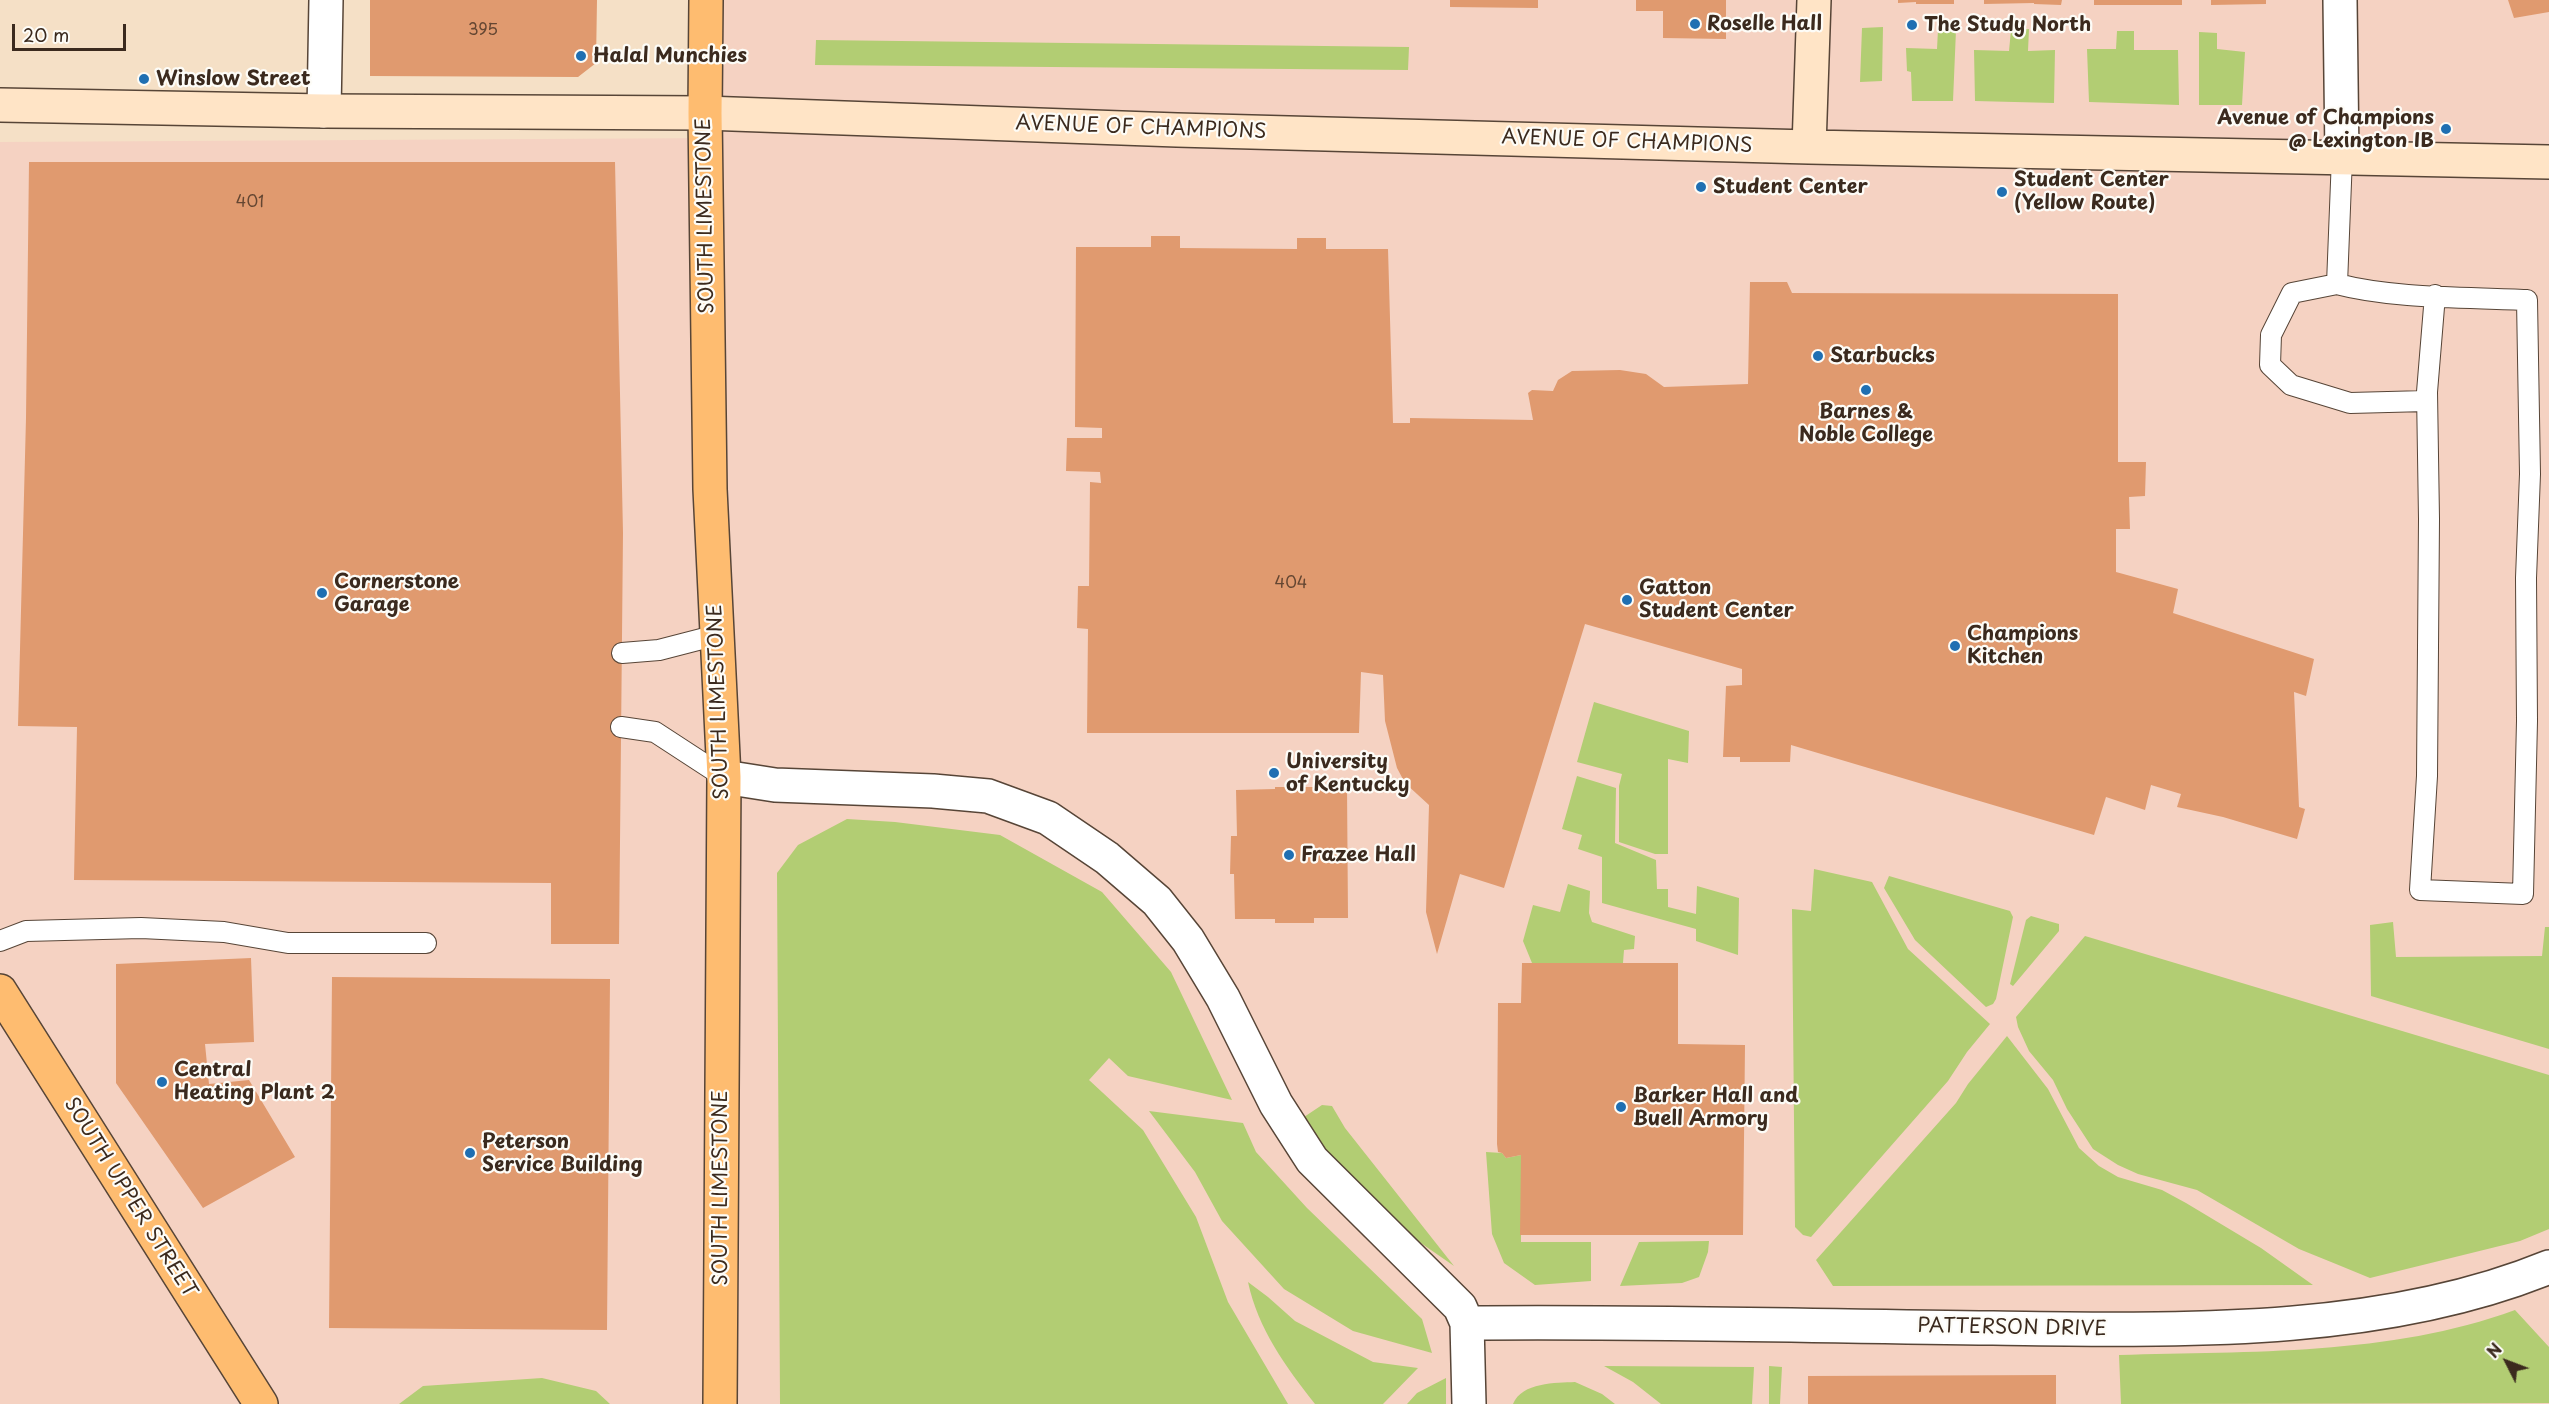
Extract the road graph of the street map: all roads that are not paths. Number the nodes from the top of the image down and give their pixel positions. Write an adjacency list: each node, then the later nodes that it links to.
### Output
1 (326, 0): 6 (street)
2 (706, 0): 7 (main road, SOUTH LIMESTONE)
3 (1814, 0): 8 (main road)
4 (2340, 0): 9 (street)
5 (0, 105): 6 (main road)
6 (324, 111): 7 (main road)
7 (705, 112): 8 (main road, AVENUE OF CHAMPIONS); 14 (main road, SOUTH LIMESTONE)
8 (1809, 147): 9 (main road, AVENUE OF CHAMPIONS)
9 (2342, 157): 10 (main road, AVENUE OF CHAMPIONS); 11 (lane)
10 (2549, 162)
11 (2337, 284): 12 (lane); 13 (lane)
12 (2435, 295): 13 (lane); 13 (lane)
13 (2427, 401)
14 (717, 635): 15 (lane); 17 (main road, SOUTH LIMESTONE)
15 (622, 653)
16 (621, 727): 17 (lane)
17 (724, 777): 22 (street); 24 (main road, SOUTH LIMESTONE)
18 (0, 941): 19 (lane)
19 (426, 943)
20 (2, 1000): 23 (main road, SOUTH UPPER STREET)
21 (2549, 1267): 22 (street, PATTERSON DRIVE)
22 (1467, 1323): 25 (street)
23 (261, 1404)
24 (720, 1404)
25 (1469, 1404)

